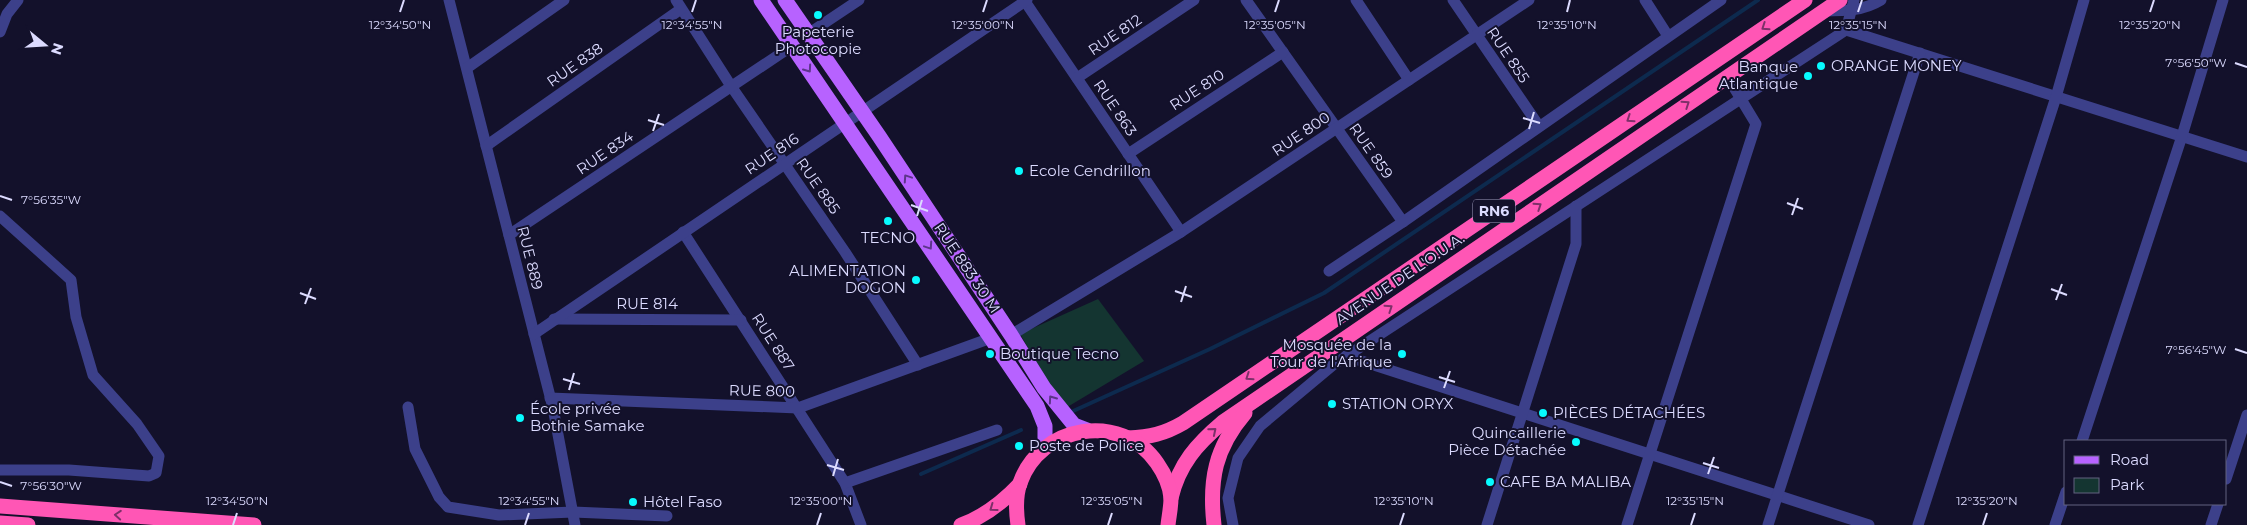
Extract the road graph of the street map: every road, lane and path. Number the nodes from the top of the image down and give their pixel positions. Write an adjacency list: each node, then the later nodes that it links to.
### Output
1 (18, 0): 21 (street)
2 (450, 0): 30 (street, RUE 889)
3 (564, 0): 30 (street)
4 (760, 0): 27 (main road)
5 (785, 0): 24 (main road, RUE 883 30 M)
6 (859, 0): 24 (street)
7 (1025, 0): 32 (street, RUE 863); 37 (street, RUE 816)
8 (1194, 0): 32 (street, RUE 812)
9 (1246, 0): 28 (street, RUE 859)
10 (1356, 0): 33 (street)
11 (1453, 0): 25 (street, RUE 855)
12 (1529, 0): 25 (street, RUE 800)
13 (1645, 0): 26 (street)
14 (1721, 0): 26 (street)
15 (1805, 0): 72 (highway, AVENUE DE L'O.U.A. / RN6, one-way to 72)
16 (1881, 0): 19 (street, AVENUE DE L'O.U.A.)
17 (2084, 0): 35 (street)
18 (2223, 0): 42 (street)
19 (1848, 4): 22 (street); 31 (highway, AVENUE DE L'O.U.A. / RN6)
20 (678, 5): 34 (street, RUE 885); 43 (street, RUE 838)
21 (3, 13): 23 (street)
22 (1846, 30): 29 (street); 36 (street)
23 (0, 32)
24 (808, 34): 37 (main road, RUE 883 30 M)
25 (1477, 35): 33 (street, RUE 800); 39 (street, RUE 855)
26 (1668, 36): 39 (street)
27 (792, 46): 34 (street, RUE 834); 38 (main road, one-way to 38)
28 (1282, 52): 40 (street, RUE 859); 45 (street, RUE 810)
29 (1920, 54): 35 (street); 80 (street)
30 (466, 68): 43 (street, RUE 889)
31 (1727, 76): 36 (street); 59 (highway, AVENUE DE L'O.U.A. / RN6, one-way to 31)
32 (1077, 78): 45 (street, RUE 863)
33 (1409, 80): 40 (street, RUE 800)
34 (731, 86): 47 (street, RUE 885); 53 (street, RUE 834)
35 (2056, 96): 42 (street); 101 (street)
36 (1741, 98): 48 (street); 75 (street)
37 (862, 111): 38 (street, RUE 816); 41 (main road, RUE 883 30 M)
38 (845, 123): 44 (main road); 47 (street, RUE 816)
39 (1539, 126): 50 (street)
40 (1337, 128): 50 (street, RUE 859); 52 (street, RUE 800)
41 (879, 136): 44 (street); 58 (main road, RUE 883 30 M, one-way to 41)
42 (2182, 136): 46 (street); 73 (street)
43 (486, 146): 53 (street, RUE 889)
44 (862, 148): 60 (main road, one-way to 60)
45 (1128, 154): 52 (street, RUE 863)
46 (2247, 157)
47 (784, 164): 51 (street, RUE 816); 62 (street, RUE 885)
48 (1576, 206): 61 (street); 68 (street)
49 (0, 216): 76 (street)
50 (1403, 222): 54 (street)
51 (683, 232): 55 (street, RUE 816); 56 (street, RUE 887)
52 (1181, 232): 58 (street, RUE 800)
53 (509, 235): 57 (street, RUE 889)
54 (1329, 271)
55 (554, 319): 56 (street, RUE 814); 57 (street, RUE 816)
56 (741, 320): 67 (street, RUE 887)
57 (534, 334): 65 (street, RUE 889)
58 (1011, 335): 71 (main road, RUE 883 30 M, one-way to 58)
59 (1349, 336): 63 (street); 64 (highway, AVENUE DE L'O.U.A. / RN6)
60 (991, 338): 62 (street, RUE 800); 74 (main road)
61 (1346, 356): 63 (street); 68 (street)
62 (918, 365): 67 (street, RUE 800)
63 (1333, 365): 96 (street)
64 (1264, 393): 81 (highway, AVENUE DE L'O.U.A. / RN6, one-way to 64); 95 (highway)
65 (550, 398): 67 (street, RUE 800); 85 (street, RUE 889)
66 (408, 407): 85 (street)
67 (798, 408): 78 (street, RUE 887)
68 (1522, 414): 75 (street); 97 (street)
69 (2247, 414): 77 (street)
70 (997, 430): 78 (street)
71 (1087, 430): 72 (highway); 74 (highway)
72 (1128, 438): 81 (highway)
73 (2082, 440)
74 (1045, 447): 79 (highway)
75 (1650, 455): 80 (street); 98 (street)
76 (0, 470)
77 (2227, 476)
78 (845, 483): 91 (street, RUE 887)
79 (1020, 484): 92 (highway, one-way to 92); 93 (highway)
80 (1778, 496): 99 (street); 100 (street)
81 (1171, 498): 94 (highway)
82 (2064, 498): 102 (street)
83 (2218, 505): 103 (street)
84 (0, 506): 89 (highway, one-way to 84)
85 (572, 512): 86 (street); 90 (street, RUE 889)
86 (667, 516)
87 (0, 523): 88 (highway)
88 (28, 525)
89 (254, 525)
90 (575, 525)
91 (861, 525)
92 (961, 525)
93 (1018, 525)
94 (1168, 525)
95 (1214, 525)
96 (1233, 525)
97 (1487, 525)
98 (1627, 525)
99 (1768, 525)
100 (1869, 525)
101 (1918, 525)
102 (2055, 525)
103 (2211, 525)

